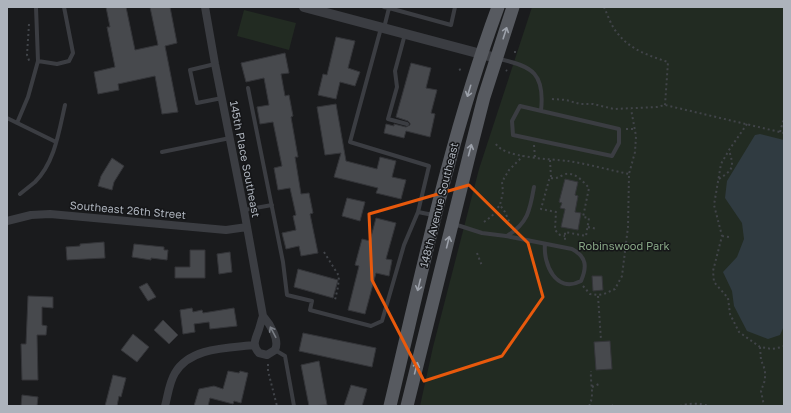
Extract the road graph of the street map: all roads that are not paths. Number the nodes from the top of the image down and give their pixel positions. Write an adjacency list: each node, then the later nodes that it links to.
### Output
1 (36, 7): 13 (lane)
2 (64, 7): 13 (lane)
3 (205, 7): 14 (street, 145th Place Southeast)
4 (304, 7): 9 (street)
5 (456, 7): 8 (lane)
6 (498, 7): 11 (main road, 148th Avenue Southeast)
7 (513, 7): 12 (main road, 148th Avenue Southeast, one-way to 7)
8 (386, 8): 9 (lane)
9 (382, 28): 10 (street); 29 (lane)
10 (405, 34): 11 (street); 21 (lane)
11 (481, 54): 12 (street); 30 (main road, 148th Avenue Southeast, one-way to 30)
12 (496, 58): 18 (lane); 32 (main road, 148th Avenue Southeast, one-way to 12)
13 (38, 61): 20 (lane)
14 (215, 64): 16 (street, 145th Place Southeast); 16 (lane)
15 (248, 88): 27 (lane)
16 (222, 98): 22 (street, 145th Place Southeast)
17 (65, 105): 23 (lane)
18 (542, 111): 18 (lane)
19 (7, 118): 20 (lane)
20 (17, 123): 23 (lane)
21 (407, 124)
22 (230, 138): 24 (lane); 28 (street, 145th Place Southeast)
23 (56, 142): 26 (lane)
24 (162, 152)
25 (534, 187): 34 (lane)
26 (20, 194)
27 (272, 205): 28 (lane); 29 (lane)
28 (244, 210): 33 (street, 145th Place Southeast)
29 (418, 212): 30 (lane)
30 (435, 216): 41 (main road, 148th Avenue Southeast, one-way to 41)
31 (7, 221): 33 (street, Southeast 26th Street)
32 (453, 223): 34 (lane); 42 (main road, 148th Avenue Southeast, one-way to 32)
33 (247, 227): 36 (street, 145th Place Southeast)
34 (506, 236): 35 (lane)
35 (545, 244): 35 (lane)
36 (263, 316): 37 (street); 38 (street, one-way to 36)
37 (254, 345): 38 (street); 39 (street)
38 (275, 350): 40 (lane)
39 (165, 406)
40 (294, 406)
41 (390, 406)
42 (407, 406)

